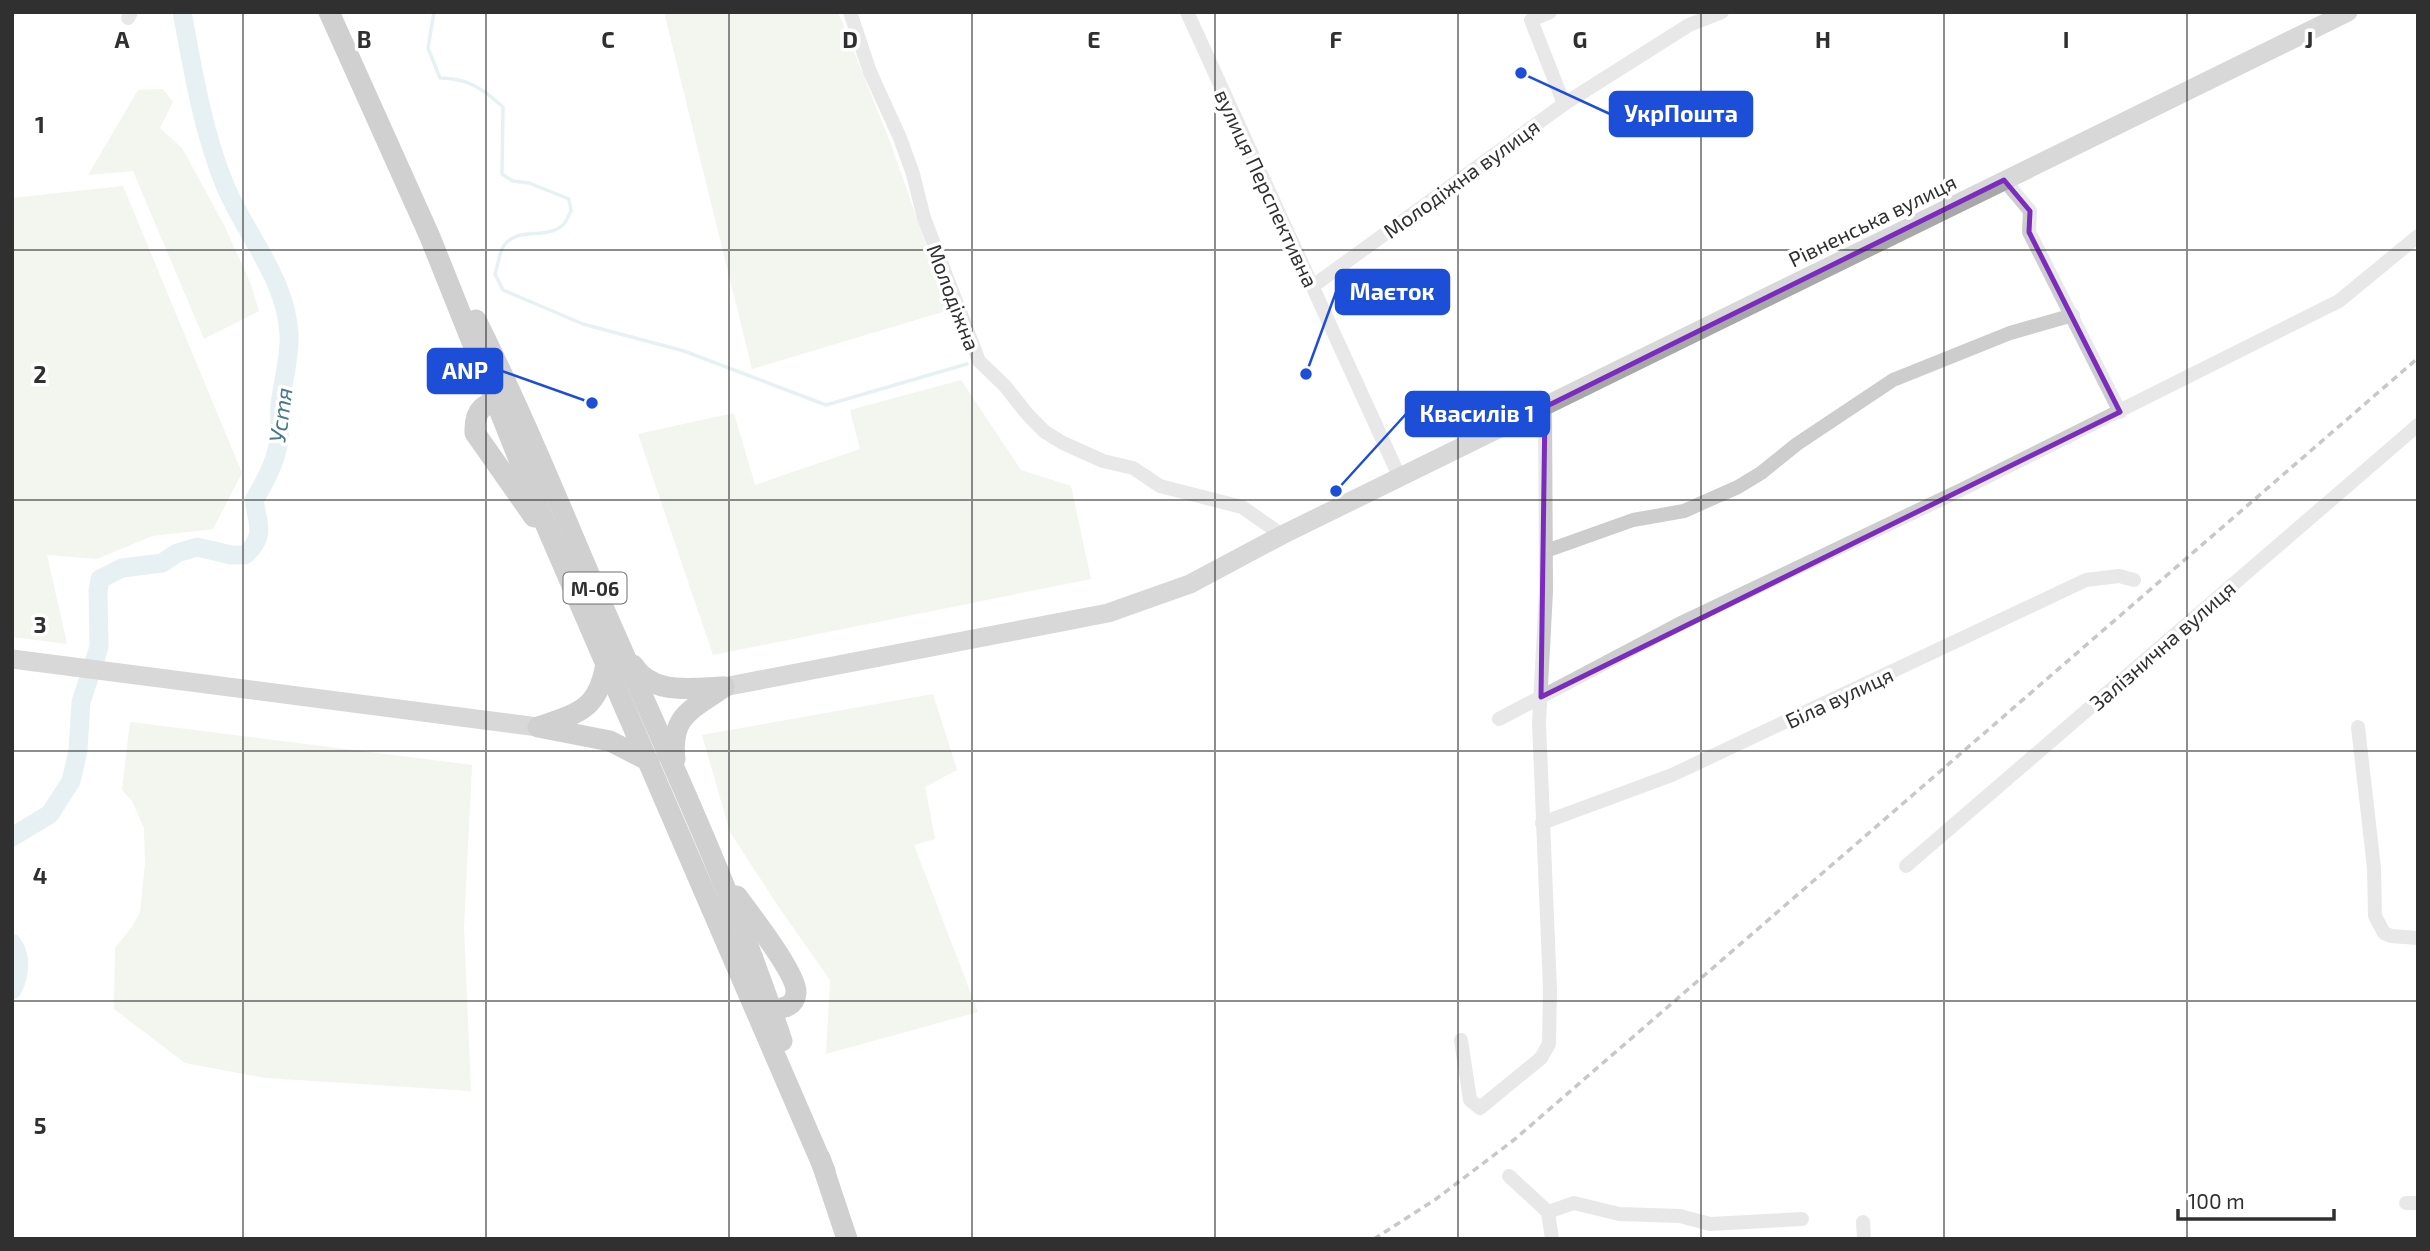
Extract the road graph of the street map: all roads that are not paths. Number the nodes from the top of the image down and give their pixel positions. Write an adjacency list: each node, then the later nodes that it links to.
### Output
1 (329, 12): 13 (highway, М-06)
2 (850, 12): 18 (street, Молодіжна)
3 (1187, 12): 11 (street, вулиця Перспективна)
4 (1550, 12): 8 (street)
5 (1722, 12): 7 (street, Молодіжна вулиця)
6 (2348, 12): 9 (main road, Рівненська вулиця)
7 (1686, 19): 8 (street, Молодіжна вулиця)
8 (1564, 104): 11 (street, Молодіжна вулиця)
9 (2004, 180): 12 (street); 14 (main road, Рівненська вулиця)
10 (2418, 236): 15 (street)
11 (1313, 286): 17 (street, вулиця Перспективна)
12 (2073, 315): 15 (street); 20 (street)
13 (506, 402): 19 (highway, М-06); 19 (highway); 22 (highway, М-06)
14 (1545, 407): 17 (main road, Рівненська вулиця); 20 (street)
15 (2120, 412): 26 (street)
16 (2418, 425): 33 (street, Залізнична вулиця)
17 (1409, 474): 18 (main road, Рівненська вулиця)
18 (1282, 536): 25 (main road, Рівненська вулиця)
19 (554, 544): 24 (highway, М-06)
20 (1546, 551): 26 (street)
21 (2134, 580): 32 (street, Біла вулиця)
22 (618, 640): 25 (highway); 31 (highway, М-06)
23 (12, 659): 28 (main road)
24 (606, 663): 28 (highway); 30 (highway, М-06)
25 (724, 687): 31 (highway)
26 (1541, 697): 27 (street); 32 (street)
27 (1499, 719)
28 (538, 727): 30 (highway)
29 (2358, 727): 35 (street)
30 (649, 761): 36 (highway, М-06)
31 (676, 772): 34 (highway, М-06)
32 (1542, 823): 38 (street)
33 (1906, 866)
34 (720, 872): 37 (highway, М-06); 37 (highway)
35 (2418, 938)
36 (747, 990): 37 (highway); 39 (highway, М-06)
37 (772, 1010): 39 (highway, М-06)
38 (1461, 1040)
39 (825, 1171): 44 (highway, М-06)
40 (1509, 1176): 41 (street)
41 (1548, 1212): 42 (street); 45 (street)
42 (1802, 1219)
43 (1863, 1222): 46 (street)
44 (847, 1239)
45 (1552, 1239)
46 (1864, 1239)

